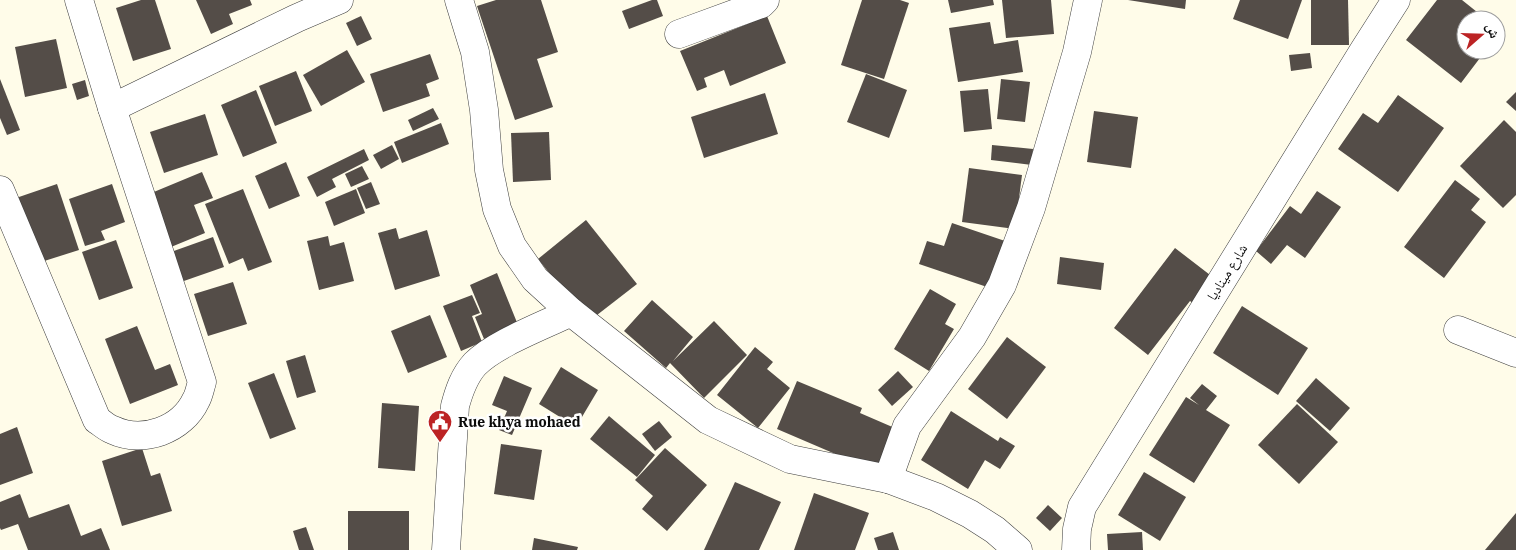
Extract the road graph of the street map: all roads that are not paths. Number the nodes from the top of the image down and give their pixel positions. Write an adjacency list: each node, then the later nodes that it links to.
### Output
1 (79, 0): 9 (street)
2 (339, 0): 7 (street)
3 (459, 0): 11 (street)
4 (765, 0): 8 (street)
5 (1088, 0): 14 (street)
6 (1396, 0): 17 (street, شارع ميناديا)
7 (294, 9): 9 (street)
8 (679, 34)
9 (112, 108): 10 (street)
10 (0, 190)
11 (571, 312): 14 (street); 15 (street)
12 (1458, 330): 13 (street)
13 (1516, 353)
14 (888, 479): 16 (street)
15 (446, 550)
16 (1018, 550)
17 (1076, 550)

